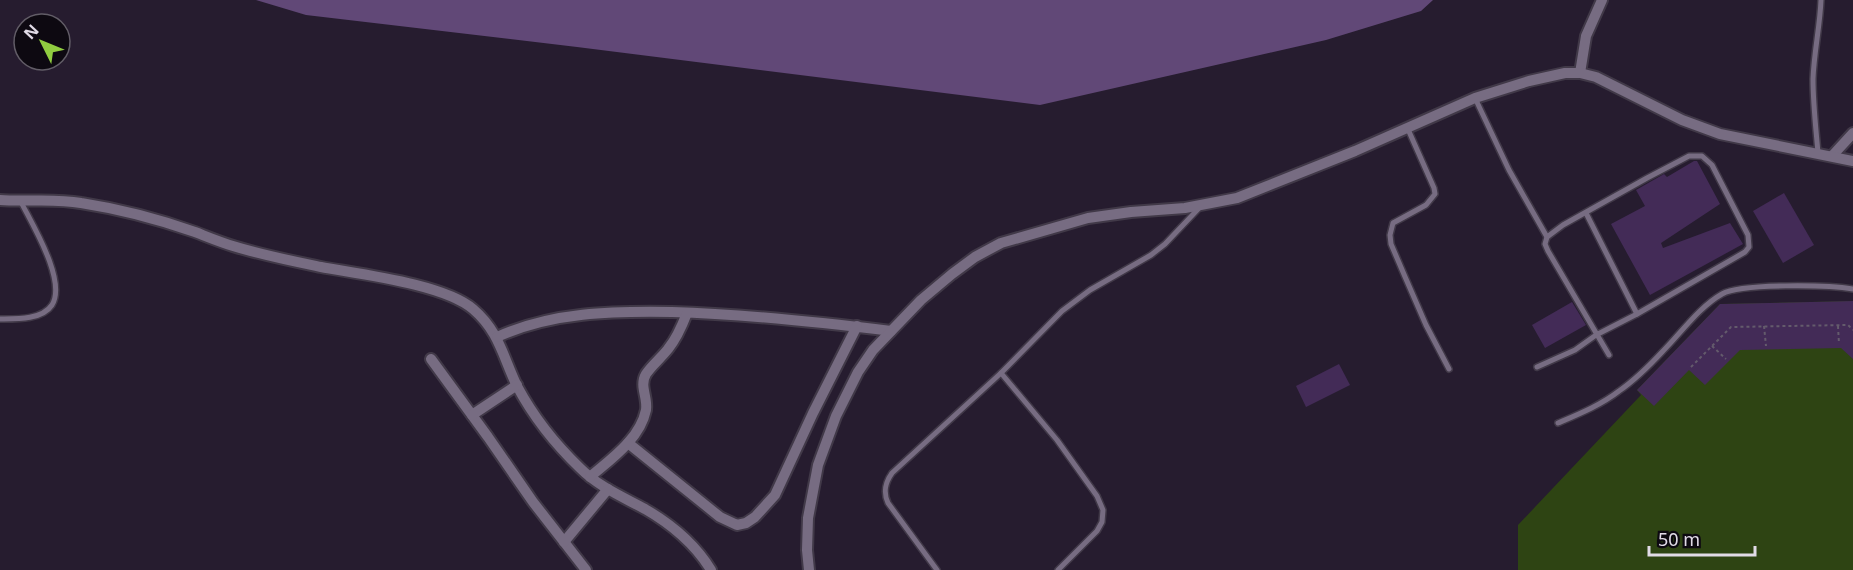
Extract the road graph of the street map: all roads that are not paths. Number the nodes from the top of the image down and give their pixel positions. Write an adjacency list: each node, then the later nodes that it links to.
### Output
1 (1602, 0): 3 (street)
2 (1821, 0): 7 (lane)
3 (1580, 73): 4 (street); 7 (street)
4 (1475, 98): 5 (street); 14 (lane)
5 (1407, 127): 12 (street); 26 (lane)
6 (1853, 133): 8 (street)
7 (1818, 153): 8 (street)
8 (1832, 156): 9 (street)
9 (1853, 161)
10 (0, 200): 11 (street)
11 (21, 202): 18 (lane); 22 (street)
12 (1202, 206): 20 (street); 27 (lane)
13 (1586, 213): 14 (lane); 17 (lane); 17 (lane)
14 (1547, 237): 21 (lane)
15 (1853, 289): 30 (lane)
16 (687, 313): 19 (street); 22 (street); 31 (street)
17 (1638, 314): 21 (lane)
18 (0, 319)
19 (856, 326): 20 (street); 31 (street)
20 (891, 331): 37 (street)
21 (1596, 335): 23 (lane); 25 (lane)
22 (497, 337): 28 (street)
23 (1609, 356)
24 (431, 359): 29 (street)
25 (1537, 367)
26 (1449, 369)
27 (1001, 373): 38 (lane); 39 (lane)
28 (517, 385): 29 (street); 32 (street)
29 (472, 416): 34 (street)
30 (1558, 423)
31 (628, 443): 32 (street)
32 (590, 477): 33 (street)
33 (608, 489): 34 (street); 36 (street)
34 (564, 542): 35 (street)
35 (586, 570)
36 (711, 570)
37 (809, 570)
38 (937, 570)
39 (1058, 570)

